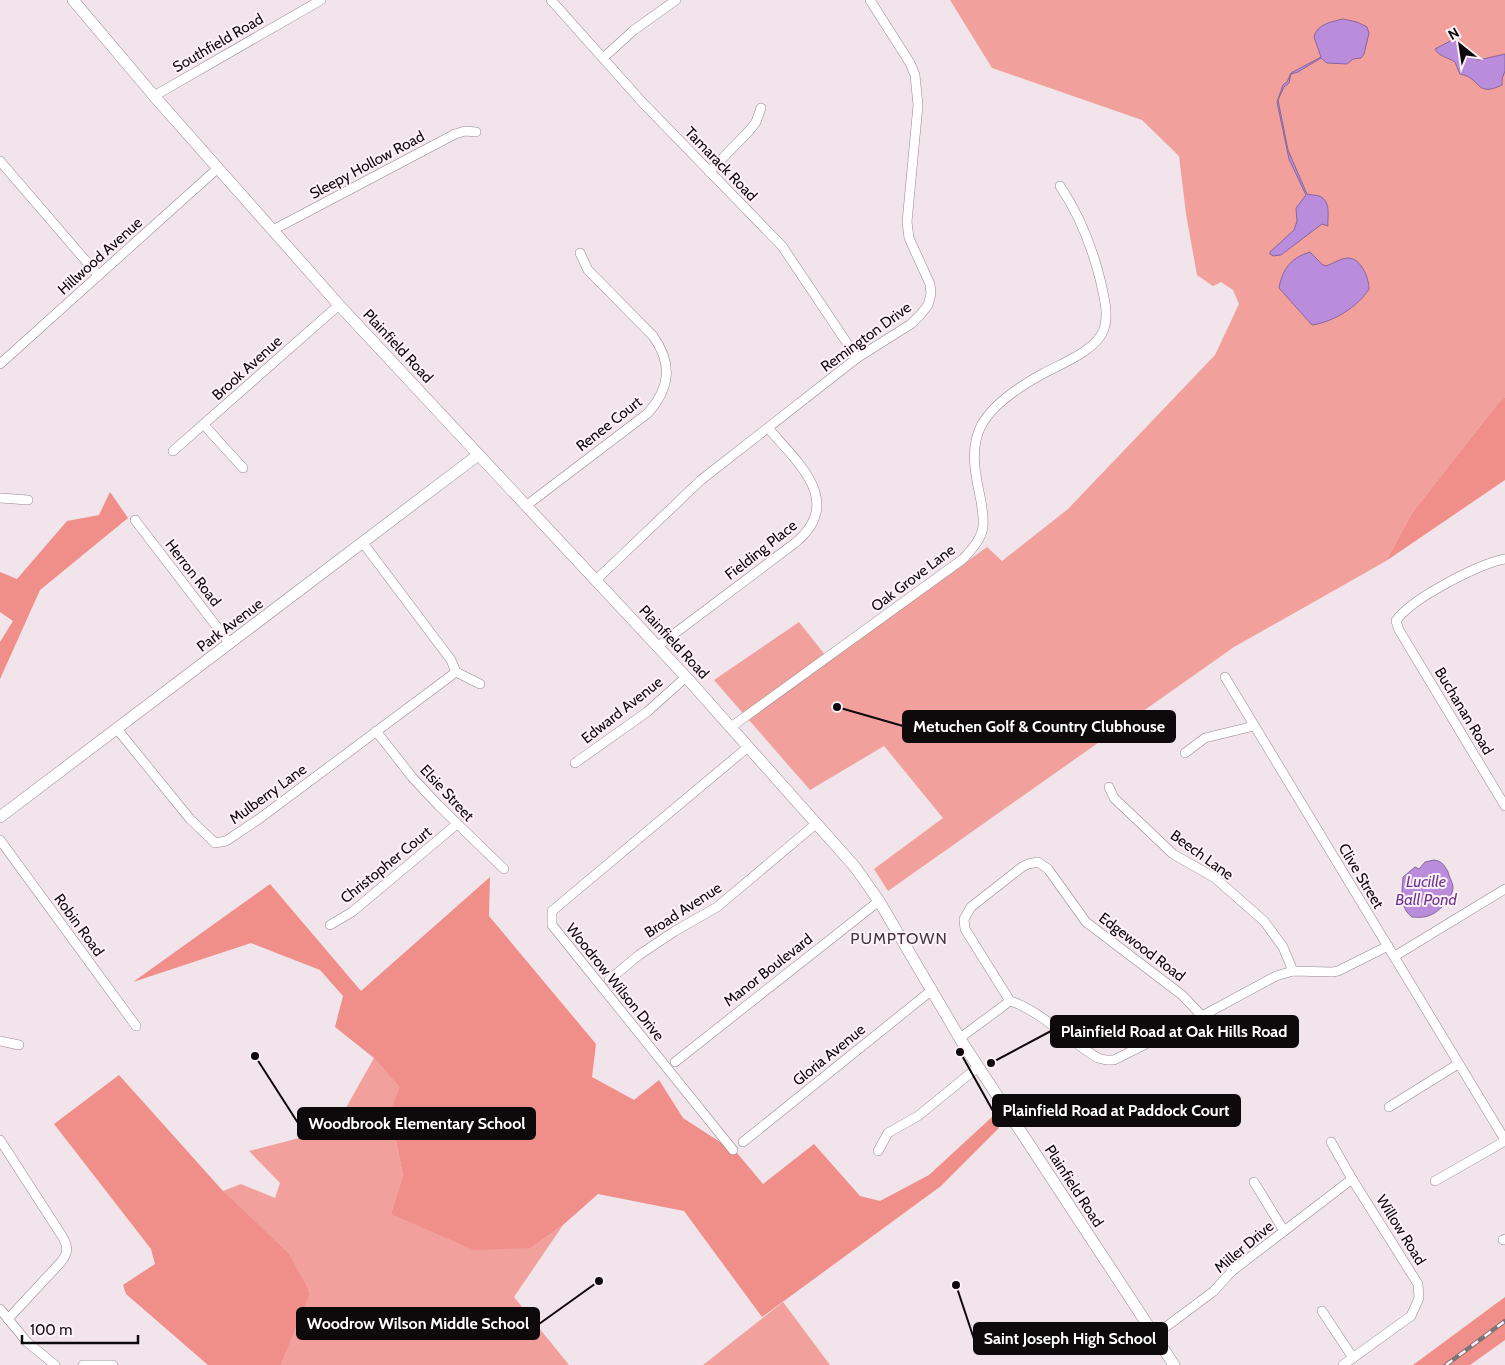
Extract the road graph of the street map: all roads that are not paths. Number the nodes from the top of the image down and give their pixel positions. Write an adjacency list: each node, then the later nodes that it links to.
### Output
1 (73, 0): 7 (street, Plainfield Road)
2 (322, 0): 7 (street, Southfield Road)
3 (552, 0): 6 (street, Tamarack Road)
4 (676, 0): 6 (street)
5 (870, 0): 18 (street, Remington Drive)
6 (603, 58): 12 (street, Tamarack Road)
7 (154, 96): 11 (street, Plainfield Road)
8 (761, 108): 12 (street)
9 (476, 132): 14 (street, Sleepy Hollow Road)
10 (0, 161): 16 (street)
11 (218, 168): 14 (street, Plainfield Road); 16 (street, Hillwood Avenue)
12 (709, 172): 18 (street, Tamarack Road)
13 (1060, 186): 39 (street, Oak Grove Lane)
14 (273, 230): 17 (street, Plainfield Road)
15 (580, 253): 27 (street, Renee Court)
16 (98, 276): 19 (street, Hillwood Avenue)
17 (339, 305): 20 (street, Brook Avenue); 23 (street, Plainfield Road)
18 (858, 358): 21 (street, Remington Drive)
19 (0, 364)
20 (204, 425): 22 (street, Brook Avenue); 24 (street)
21 (768, 428): 31 (street, Remington Drive); 33 (street, Fielding Place)
22 (173, 451)
23 (478, 455): 27 (street, Plainfield Road); 29 (street, Park Avenue)
24 (243, 468)
25 (0, 498): 26 (street)
26 (28, 500)
27 (527, 505): 31 (street, Plainfield Road)
28 (135, 520): 32 (street, Herron Road)
29 (363, 543): 32 (street, Park Avenue); 34 (street)
30 (1505, 559): 46 (street, Buchanan Road)
31 (596, 580): 33 (street, Plainfield Road)
32 (230, 644): 40 (street, Park Avenue)
33 (658, 646): 35 (street, Plainfield Road)
34 (456, 672): 37 (street); 41 (street, Mulberry Lane)
35 (686, 676): 39 (street, Plainfield Road); 44 (street, Edward Avenue)
36 (1225, 677): 38 (street, Clive Street)
37 (480, 684)
38 (1254, 726): 43 (street); 55 (street, Clive Street)
39 (731, 727): 42 (street, Plainfield Road)
40 (117, 729): 41 (street, Mulberry Lane); 47 (street, Park Avenue)
41 (376, 731): 48 (street, Elsie Street)
42 (748, 746): 49 (street, Plainfield Road); 74 (street, Woodrow Wilson Drive)
43 (1184, 753)
44 (575, 763)
45 (1108, 787): 57 (street, Beech Lane)
46 (1505, 806)
47 (0, 817)
48 (457, 824): 51 (street, Elsie Street); 54 (street, Christopher Court)
49 (816, 824): 53 (street, Plainfield Road); 58 (street, Broad Avenue)
50 (0, 840): 62 (street, Robin Road)
51 (504, 869)
52 (1505, 889): 56 (street)
53 (879, 901): 59 (street, Plainfield Road); 66 (street, Manor Boulevard)
54 (330, 925)
55 (1388, 946): 56 (street, Clive Street); 57 (street)
56 (1394, 956): 67 (street, Clive Street)
57 (1293, 971): 61 (street)
58 (609, 980)
59 (932, 990): 63 (street, Plainfield Road); 72 (street, Gloria Avenue)
60 (1010, 1002): 61 (street); 61 (street, Edgewood Road); 63 (street)
61 (1202, 1016)
62 (136, 1026)
63 (960, 1038): 68 (street, Plainfield Road)
64 (0, 1040): 65 (street)
65 (19, 1045)
66 (675, 1062)
67 (1458, 1064): 69 (street); 71 (street, Clive Street)
68 (978, 1067): 75 (street); 83 (street, Plainfield Road)
69 (1389, 1107)
70 (0, 1140): 82 (street)
71 (1505, 1141): 77 (street)
72 (743, 1142)
73 (1331, 1142): 76 (street, Willow Road)
74 (733, 1150)
75 (878, 1151)
76 (1352, 1180): 79 (street, Miller Drive); 84 (street, Willow Road)
77 (1435, 1181)
78 (1254, 1182): 79 (street)
79 (1284, 1231): 83 (street, Miller Drive)
80 (0, 1309): 82 (street)
81 (1322, 1311): 84 (street)
82 (8, 1319): 85 (street)
83 (1154, 1336): 88 (street, Plainfield Road)
84 (1353, 1358): 89 (street, Willow Road)
85 (55, 1365)
86 (83, 1365): 87 (street)
87 (112, 1365)
88 (1174, 1365)
89 (1343, 1365)

